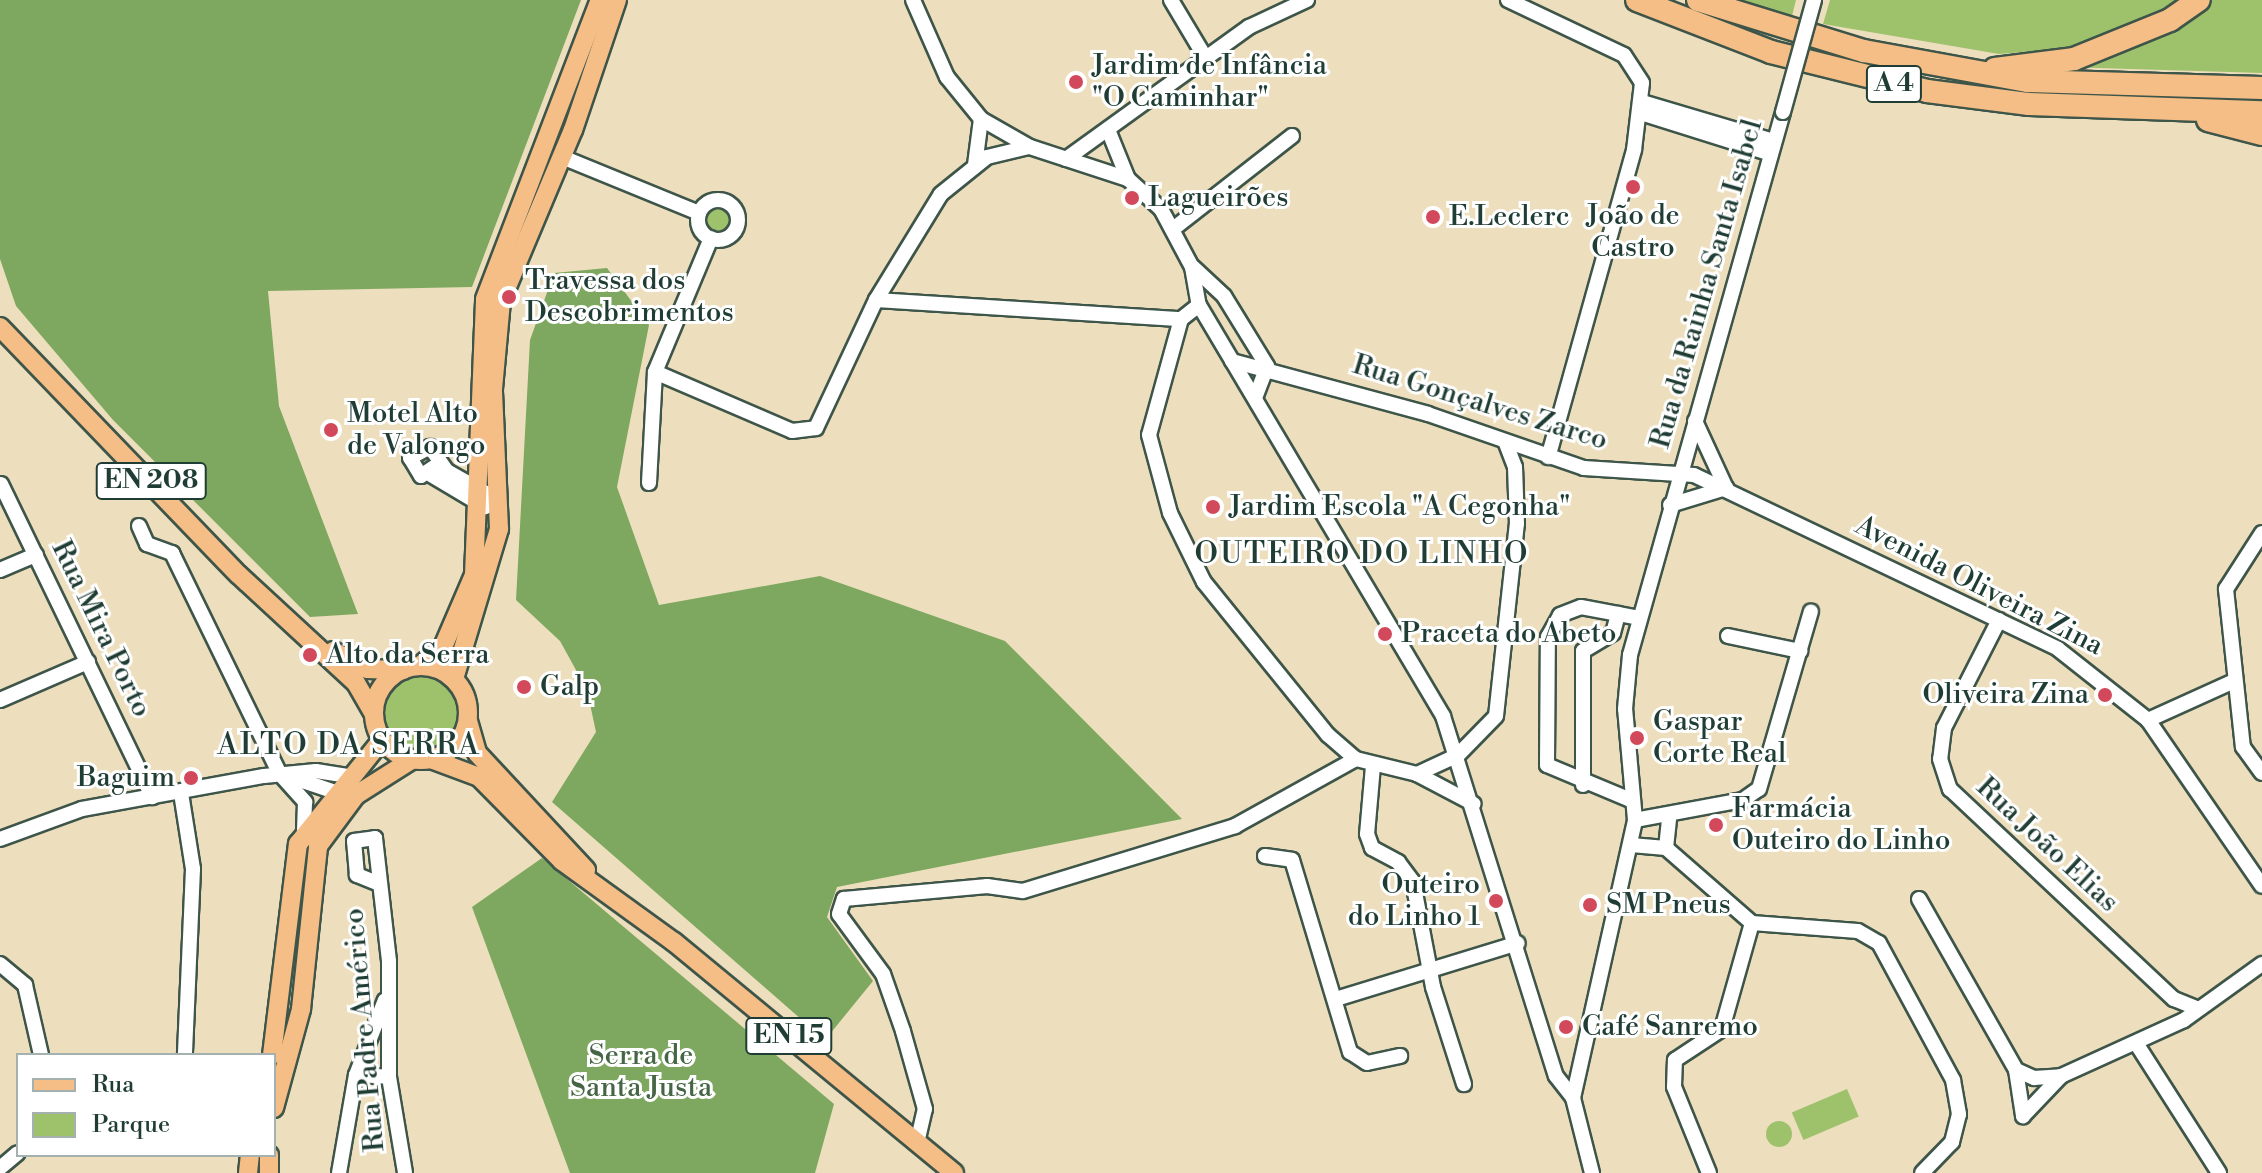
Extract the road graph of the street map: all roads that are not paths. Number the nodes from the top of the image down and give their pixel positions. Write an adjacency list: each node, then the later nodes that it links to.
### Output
1 (600, 0): 18 (main road)
2 (617, 0): 24 (main road)
3 (913, 0): 17 (street)
4 (1171, 0): 11 (street)
5 (1508, 0): 14 (street)
6 (1637, 0): 15 (highway, A 4)
7 (1698, 0): 12 (highway, A 4)
8 (1814, 0): 23 (street, Rua da Rainha Santa Isabel, bridge)
9 (2199, 0): 12 (highway)
10 (1303, 2): 11 (street)
11 (1205, 57): 19 (street)
12 (1973, 72): 13 (highway, A 4)
13 (2262, 88)
14 (1642, 108): 23 (street); 43 (street)
15 (2164, 110): 16 (highway, A 4); 20 (highway)
16 (2262, 112)
17 (981, 119): 22 (street); 27 (street)
18 (552, 131): 24 (street); 26 (main road)
19 (1109, 132): 25 (street); 28 (street)
20 (2262, 134)
21 (1292, 136): 30 (street)
22 (1030, 147): 25 (street); 27 (street)
23 (1772, 147): 41 (street, Rua da Rainha Santa Isabel)
24 (562, 157): 26 (street); 29 (street); 50 (main road)
25 (1066, 159): 28 (street)
26 (538, 164): 44 (main road)
27 (975, 165): 33 (street)
28 (1128, 179): 30 (street)
29 (699, 213): 31 (street); 31 (street)
30 (1173, 229): 32 (street)
31 (711, 238): 39 (street)
32 (1192, 267): 34 (street); 38 (street)
33 (876, 300): 35 (street); 39 (street)
34 (1199, 305): 35 (street); 37 (street)
35 (1181, 319): 74 (street)
36 (0, 327): 60 (main road, EN 208)
37 (1232, 361): 38 (street, Rua Gonçalves Zarco); 40 (street)
38 (1267, 366): 40 (street); 42 (street, Rua Gonçalves Zarco)
39 (655, 372): 47 (street)
40 (1255, 398): 72 (street)
41 (1695, 421): 45 (street, Rua da Rainha Santa Isabel); 49 (street)
42 (1506, 443): 43 (street, Rua Gonçalves Zarco); 72 (street)
43 (1548, 457): 45 (street, Rua Gonçalves Zarco)
44 (482, 467): 46 (street); 50 (main road)
45 (1680, 471): 49 (street, Avenida Oliveira Zina); 51 (street, Rua da Rainha Santa Isabel)
46 (463, 483): 50 (street); 50 (street)
47 (649, 483)
48 (1, 484): 54 (street, Rua Mira Porto)
49 (1726, 488): 51 (street); 59 (street, Avenida Oliveira Zina)
50 (490, 502): 64 (main road); 65 (main road)
51 (1670, 505): 58 (street, Rua da Rainha Santa Isabel)
52 (139, 526): 77 (street)
53 (2262, 533): 66 (street)
54 (36, 555): 55 (street); 63 (street, Rua Mira Porto)
55 (0, 570)
56 (1811, 611): 62 (street)
57 (1618, 614): 58 (street); 80 (street); 80 (street)
58 (1639, 618): 85 (street, Rua da Rainha Santa Isabel)
59 (1999, 620): 69 (street, Avenida Oliveira Zina); 106 (street, Rua João Elias)
60 (304, 632): 64 (main road, EN 208); 68 (main road, EN 208)
61 (1728, 636): 62 (street)
62 (1800, 651): 87 (street)
63 (88, 662): 67 (street); 84 (street, Rua Mira Porto)
64 (412, 668): 65 (main road); 68 (main road)
65 (454, 679): 70 (main road)
66 (2234, 681): 69 (street); 76 (street)
67 (0, 700)
68 (374, 714): 71 (main road)
69 (2148, 720): 97 (street, Avenida Oliveira Zina)
70 (468, 721): 73 (main road); 95 (main road, EN 15)
71 (382, 740): 73 (main road); 81 (main road)
72 (1458, 755): 79 (street); 86 (street)
73 (422, 759): 81 (main road); 95 (main road, EN 15)
74 (1356, 759): 75 (street); 121 (street)
75 (1373, 766): 79 (street); 103 (street)
76 (2262, 773)
77 (280, 774): 78 (street); 82 (street); 83 (street); 89 (street)
78 (330, 774): 81 (street); 83 (street)
79 (1417, 774): 86 (street)
80 (1583, 785): 85 (street)
81 (355, 786): 83 (main road); 94 (main road)
82 (181, 793): 84 (street); 111 (street)
83 (335, 794): 89 (main road); 94 (street)
84 (152, 797): 90 (street)
85 (1633, 801): 88 (street, Rua da Rainha Santa Isabel)
86 (1474, 804): 100 (street)
87 (1669, 817): 88 (street); 92 (street)
88 (1635, 820): 91 (street, Rua da Rainha Santa Isabel)
89 (304, 830): 112 (main road)
90 (0, 839)
91 (1631, 845): 92 (street); 119 (street, Rua da Rainha Santa Isabel)
92 (1666, 848): 99 (street)
93 (1265, 856): 105 (street)
94 (314, 865): 120 (main road)
95 (592, 878): 121 (main road, EN 15)
96 (377, 883): 104 (street, Rua Padre Américo)
97 (2262, 886)
98 (1919, 899): 114 (street)
99 (1752, 923): 128 (street); 129 (street)
100 (1518, 943): 103 (street); 119 (street)
101 (0, 964): 110 (street)
102 (2260, 968): 107 (street)
103 (1432, 971): 105 (street); 118 (street)
104 (387, 996): 115 (street); 117 (street, Rua Padre Américo)
105 (1336, 999): 113 (street)
106 (2174, 999): 107 (street, Rua João Elias); 108 (street)
107 (2196, 1008): 108 (street)
108 (2173, 1024): 109 (street)
109 (2136, 1043): 116 (street); 130 (street)
110 (41, 1053)
111 (185, 1053)
112 (272, 1053)
113 (1400, 1056)
114 (2016, 1070): 116 (street); 116 (street)
115 (356, 1075): 117 (street); 124 (street)
116 (2061, 1076)
117 (389, 1077): 125 (street, Rua Padre Américo)
118 (1464, 1084)
119 (1573, 1098): 127 (street)
120 (276, 1101)
121 (917, 1143): 126 (main road, EN 15)
122 (16, 1155): 123 (street)
123 (0, 1168)
124 (339, 1173)
125 (405, 1173)
126 (954, 1173)
127 (1592, 1173)
128 (1709, 1173)
129 (1922, 1173)
130 (2219, 1173)

